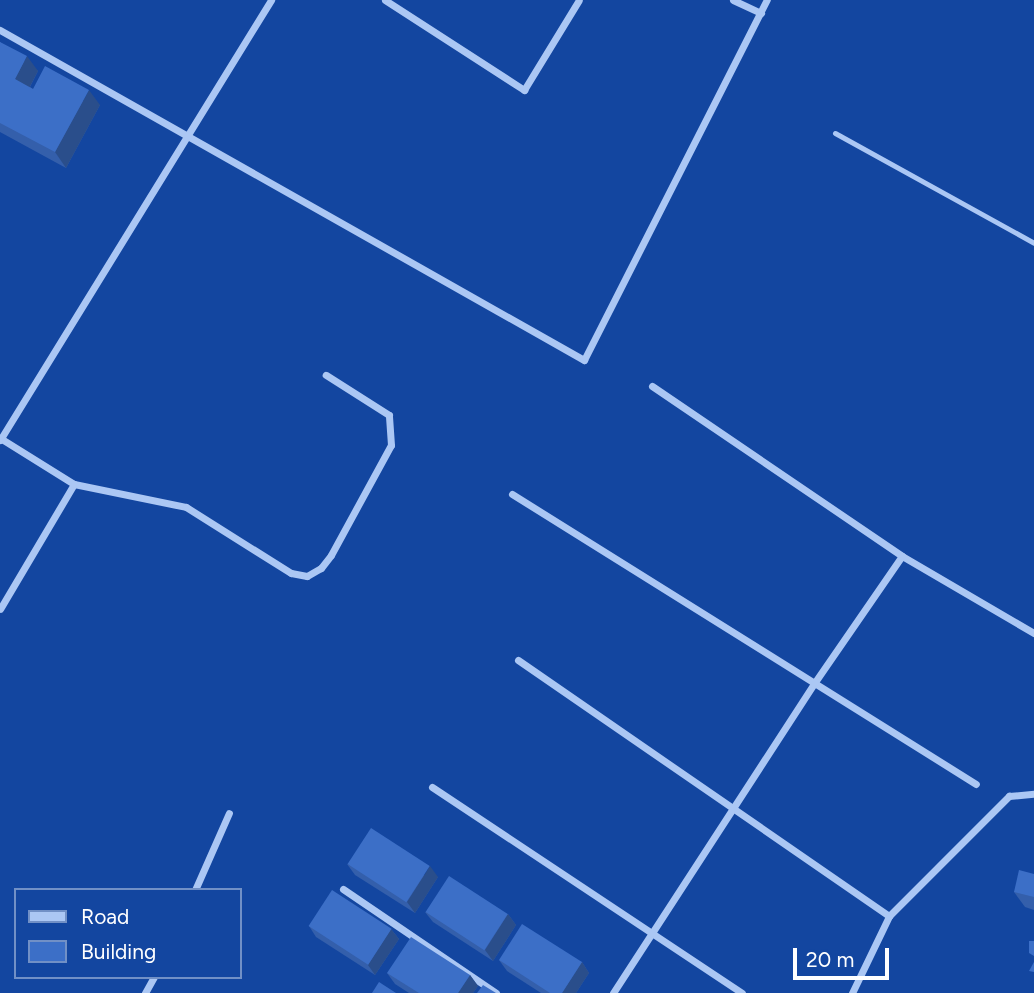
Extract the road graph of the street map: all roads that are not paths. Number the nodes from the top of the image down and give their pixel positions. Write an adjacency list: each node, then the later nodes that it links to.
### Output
1 (271, 0): 9 (street)
2 (385, 0): 3 (street)
3 (579, 0)
4 (733, 0): 6 (street)
5 (767, 0): 6 (street)
6 (761, 13): 9 (street)
7 (0, 30): 9 (street)
8 (835, 133): 10 (lane)
9 (186, 137): 13 (street)
10 (1034, 243)
11 (326, 375): 14 (street)
12 (652, 386): 16 (street)
13 (0, 439): 14 (street)
14 (74, 484): 17 (street)
15 (512, 494): 20 (street)
16 (902, 556): 18 (street); 20 (street)
17 (0, 609)
18 (1034, 633)
19 (518, 660): 24 (street)
20 (816, 682): 21 (street); 24 (street)
21 (975, 784)
22 (432, 787): 29 (street)
23 (1034, 794): 28 (street)
24 (734, 808): 28 (street); 29 (street)
25 (229, 813): 26 (street)
26 (196, 888)
27 (342, 889): 30 (street)
28 (889, 916): 33 (street)
29 (652, 934): 31 (street); 32 (street)
30 (496, 993)
31 (613, 993)
32 (742, 993)
33 (852, 993)

